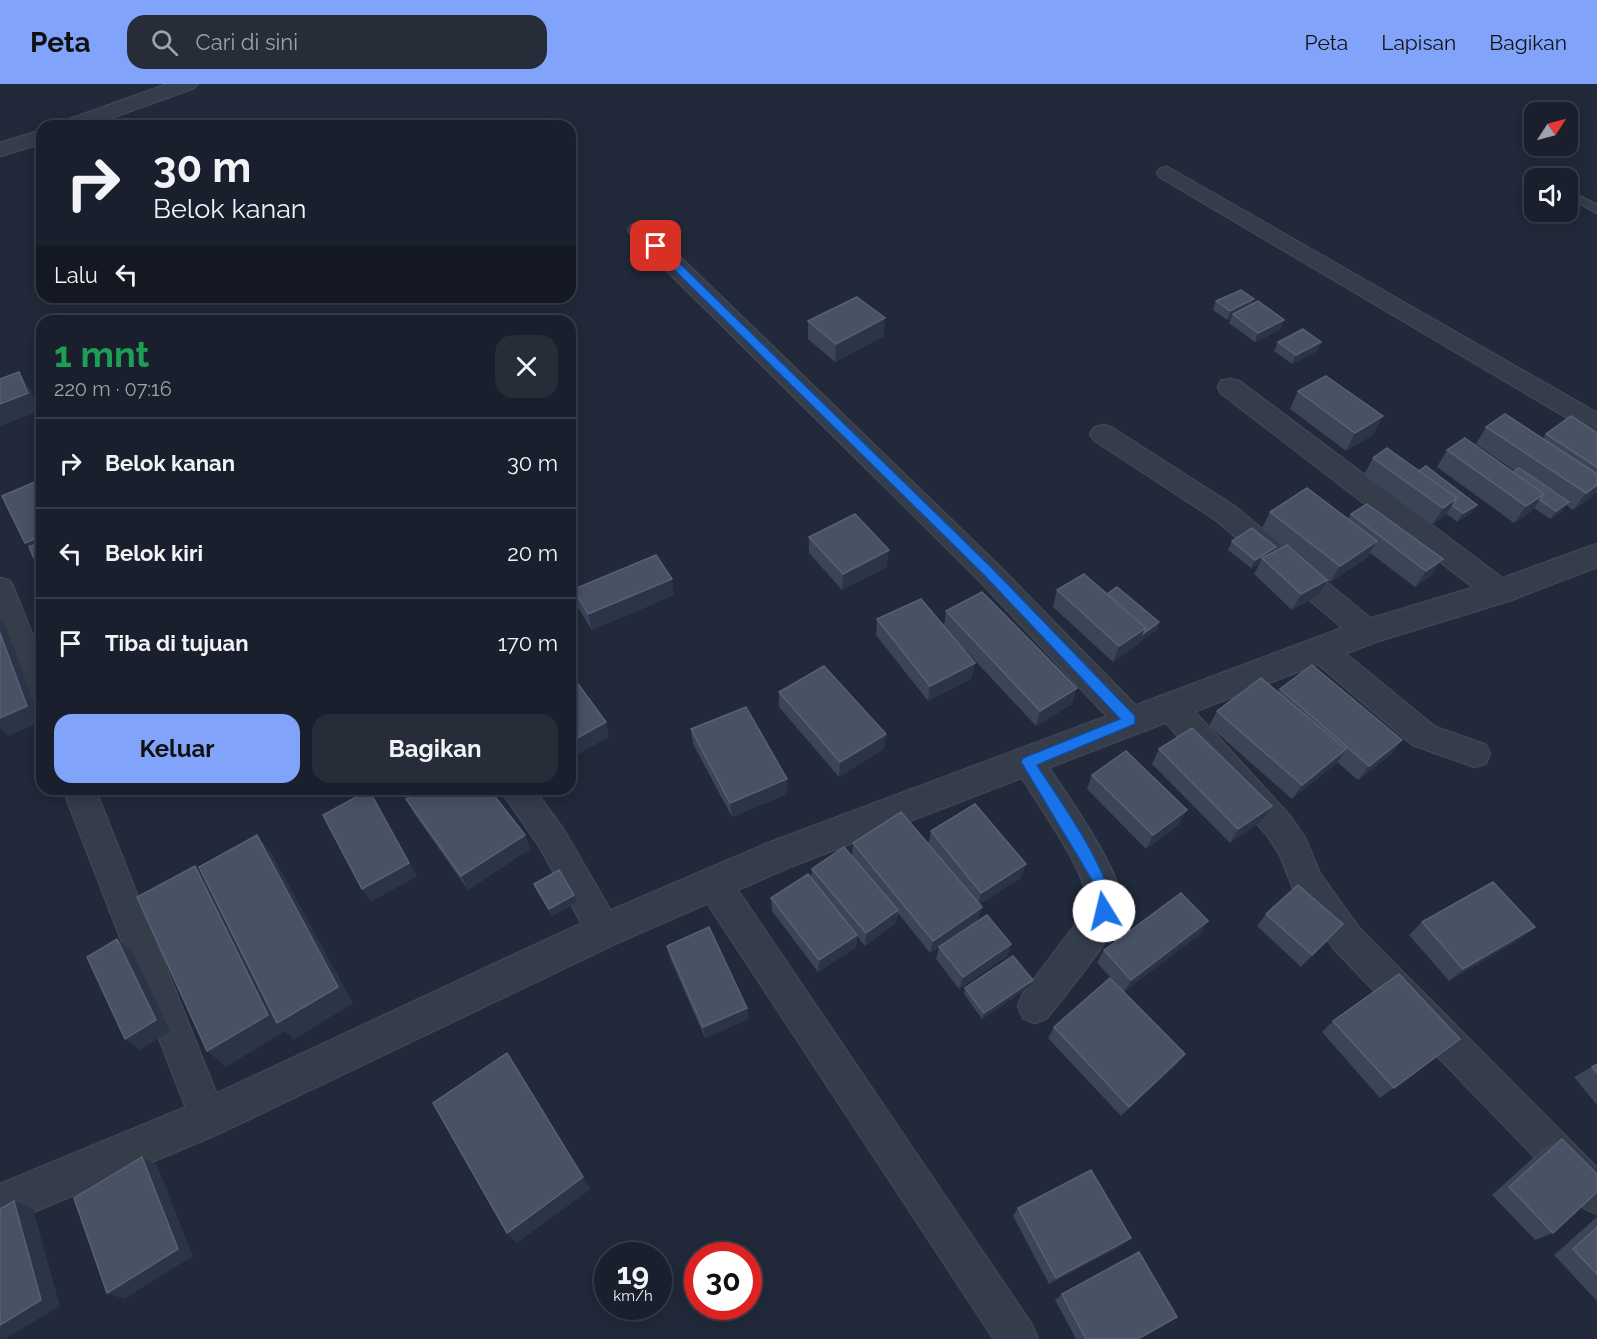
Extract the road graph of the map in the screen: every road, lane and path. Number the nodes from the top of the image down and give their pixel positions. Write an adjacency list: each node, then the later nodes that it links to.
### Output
1 (187, 84): 2 (street)
2 (86, 120)
3 (36, 138): 4 (street)
4 (0, 150)
5 (1167, 173): 10 (street)
6 (1578, 199): 7 (lane)
7 (1597, 210)
8 (639, 230): 19 (street)
9 (1230, 387): 14 (street)
10 (1597, 424)
11 (1103, 434): 15 (street)
12 (1594, 560): 14 (street)
13 (0, 589): 17 (street)
14 (1500, 592): 15 (street)
15 (1367, 632): 16 (street)
16 (1321, 650): 18 (street); 20 (street)
17 (36, 681)
18 (1172, 707): 19 (street); 28 (street)
19 (1130, 720): 21 (street)
20 (1475, 754)
21 (1028, 762): 24 (street); 26 (street)
22 (81, 795): 27 (street)
23 (520, 795): 25 (street)
24 (714, 884): 25 (street); 30 (street)
25 (604, 931): 27 (street)
26 (1035, 1006)
27 (208, 1118): 29 (street)
28 (1597, 1195)
29 (0, 1205)
30 (1018, 1339)

